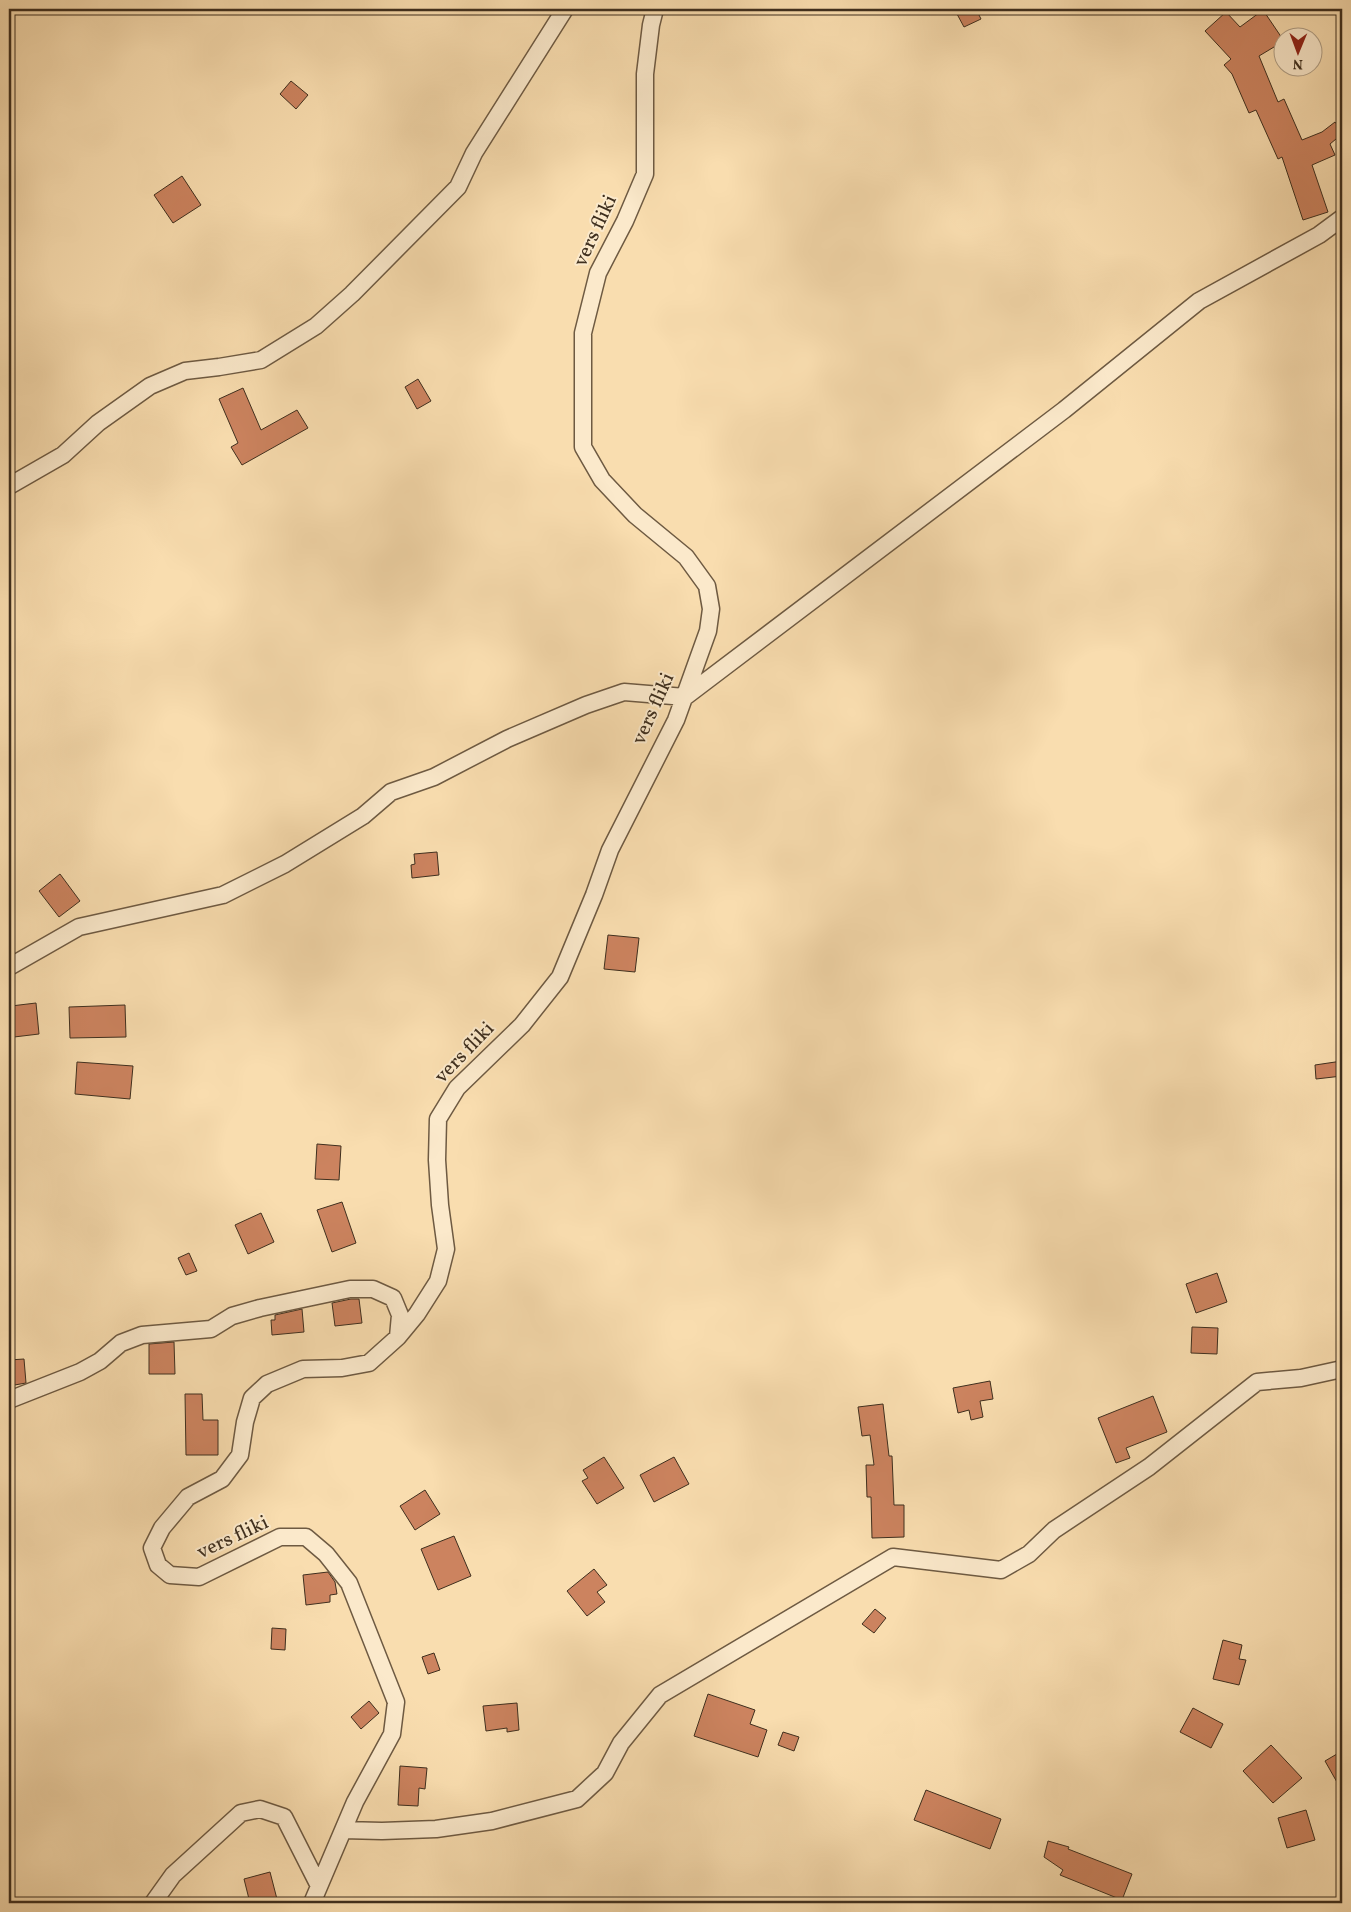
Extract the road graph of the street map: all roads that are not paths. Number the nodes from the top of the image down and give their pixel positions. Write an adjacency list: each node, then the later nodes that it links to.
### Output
1 (565, 9): 4 (street)
2 (655, 9): 5 (street, vers fliki)
3 (1342, 218): 5 (street)
4 (9, 486)
5 (685, 696): 6 (street); 7 (street, vers fliki)
6 (9, 967)
7 (398, 1337): 9 (street); 10 (street, vers fliki)
8 (1342, 1369): 10 (street)
9 (9, 1400)
10 (343, 1830): 11 (street, vers fliki)
11 (319, 1886): 12 (street); 13 (street, vers fliki)
12 (153, 1903)
13 (312, 1903)

